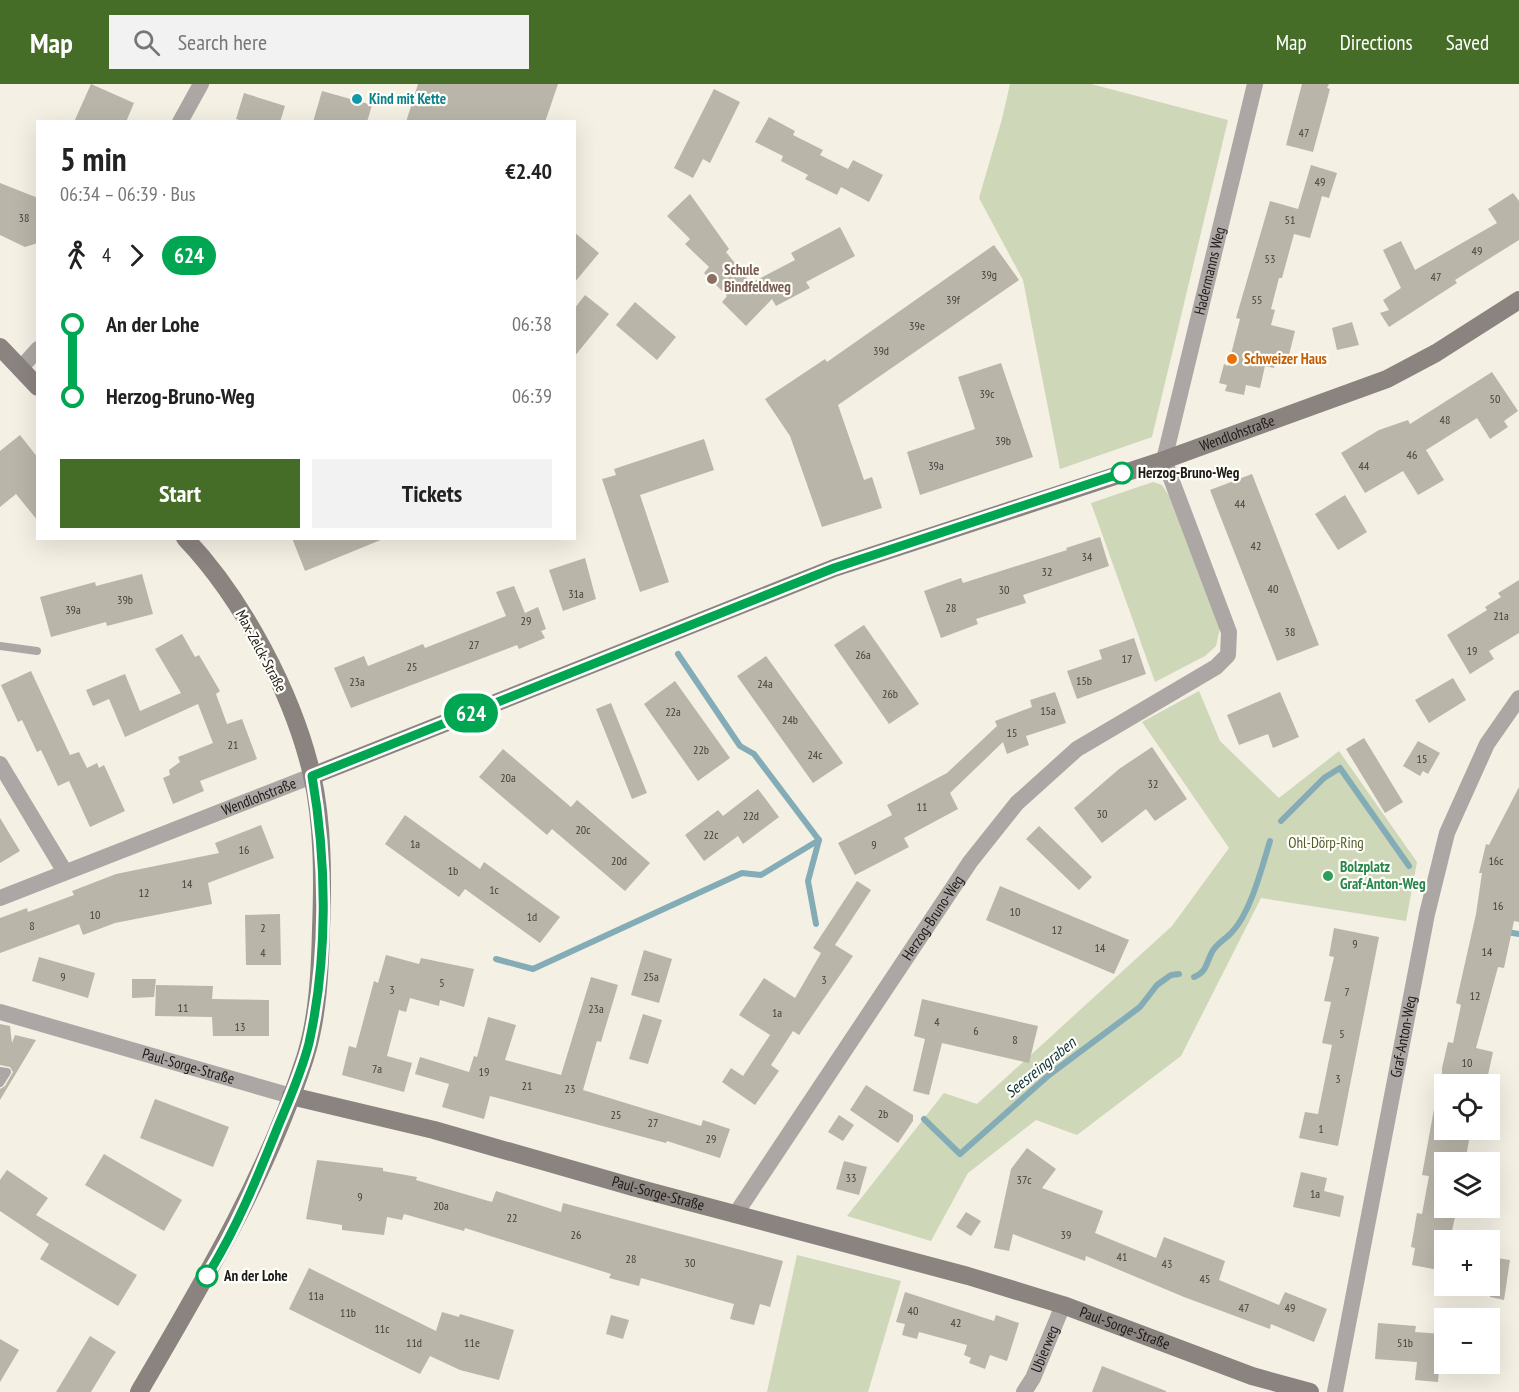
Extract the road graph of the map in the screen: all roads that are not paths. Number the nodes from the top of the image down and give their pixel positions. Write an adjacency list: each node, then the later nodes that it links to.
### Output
1 (201, 84): 3 (street)
2 (1255, 84): 9 (street, Hadermanns Weg)
3 (181, 120)
4 (1519, 300): 9 (street, Wendlohstraße)
5 (0, 347): 7 (street)
6 (36, 351): 7 (street)
7 (20, 369): 8 (street)
8 (36, 385)
9 (1164, 460): 15 (street, Wendlohstraße); 22 (street, Herzog-Bruno-Weg)
10 (186, 540): 15 (street, Max-Zelck-Straße)
11 (0, 646): 12 (lane)
12 (37, 651)
13 (1519, 698): 27 (street, Graf-Anton-Weg)
14 (0, 764): 16 (street)
15 (312, 776): 16 (street, Wendlohstraße); 21 (street)
16 (64, 872): 17 (street, Wendlohstraße)
17 (0, 898)
18 (0, 1012): 21 (street, Paul-Sorge-Straße)
19 (0, 1071): 20 (lane)
20 (0, 1083)
21 (291, 1096): 22 (street, Paul-Sorge-Straße); 24 (street)
22 (735, 1215): 23 (street, Paul-Sorge-Straße)
23 (1063, 1305): 25 (street, Ubierweg); 26 (street, Paul-Sorge-Straße)
24 (139, 1392)
25 (1024, 1392)
26 (1310, 1392)
27 (1335, 1392)

